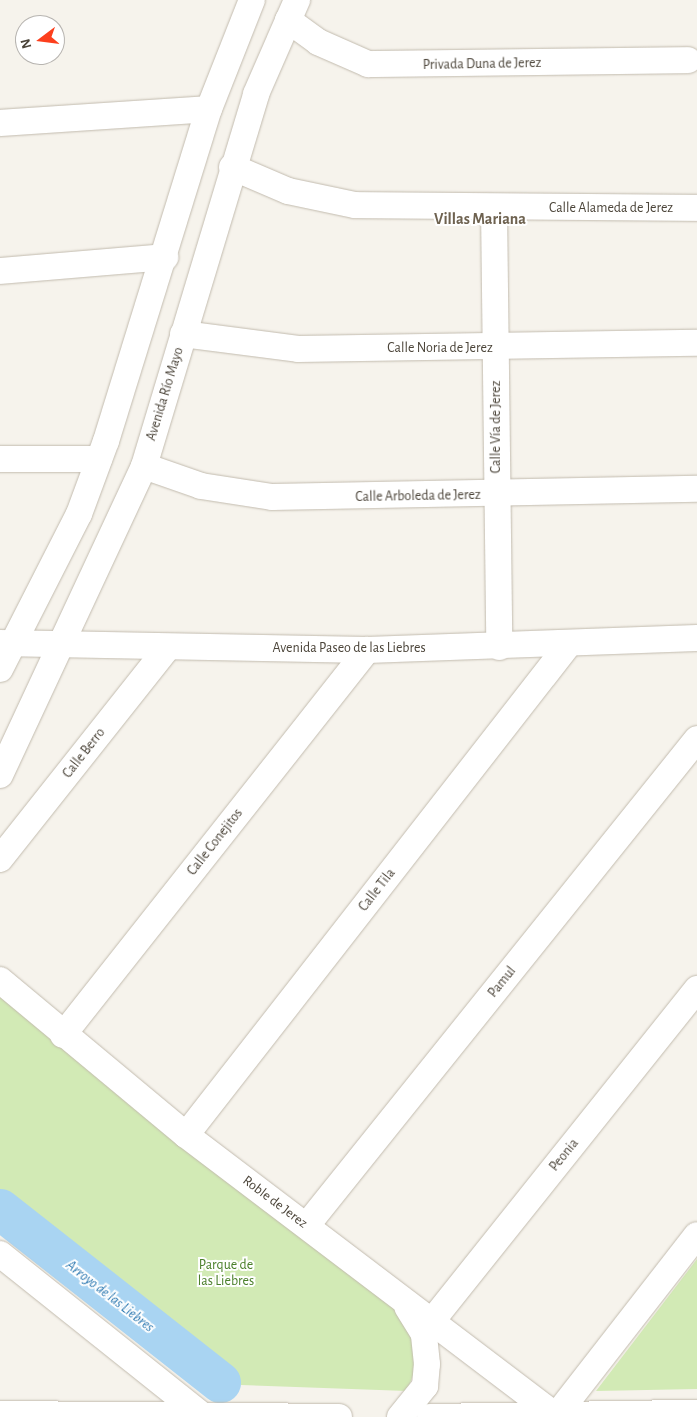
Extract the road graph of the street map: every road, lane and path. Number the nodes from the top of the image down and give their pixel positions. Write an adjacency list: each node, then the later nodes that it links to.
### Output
1 (252, 0): 4 (street)
2 (293, 10): 3 (street, Privada Duna de Jerez); 6 (street, Avenida Río Mayo)
3 (688, 60)
4 (209, 109): 5 (street); 9 (street)
5 (0, 123)
6 (232, 167): 7 (street, Calle Alameda de Jerez); 11 (street, Avenida Río Mayo)
7 (494, 208): 8 (street, Calle Alameda de Jerez); 13 (street, Calle Vía de Jerez)
8 (697, 208)
9 (165, 257): 10 (street); 15 (street)
10 (0, 271)
11 (183, 334): 13 (street, Calle Noria de Jerez); 16 (street, Avenida Río Mayo)
12 (697, 343): 13 (street, Calle Noria de Jerez)
13 (496, 348): 18 (street, Calle Vía de Jerez)
14 (0, 459): 15 (street)
15 (99, 459): 20 (street)
16 (144, 466): 18 (street, Calle Arboleda de Jerez); 21 (street, Avenida Río Mayo)
17 (697, 489): 18 (street, Calle Arboleda de Jerez)
18 (496, 495): 24 (street, Calle Vía de Jerez)
19 (697, 638): 22 (street, Avenida Paseo de las Liebres)
20 (6, 643): 21 (street, Avenida Paseo de las Liebres); 26 (street)
21 (61, 643): 23 (street, Avenida Paseo de las Liebres); 28 (street, Avenida Río Mayo)
22 (568, 645): 24 (street, Avenida Paseo de las Liebres); 33 (street, Calle Tila)
23 (168, 647): 25 (street, Avenida Paseo de las Liebres); 29 (street, Calle Berro)
24 (499, 647): 25 (street, Avenida Paseo de las Liebres)
25 (367, 650): 32 (street, Calle Conejitos)
26 (0, 669)
27 (697, 739): 34 (street, Pamul)
28 (0, 775)
29 (0, 859)
30 (0, 980): 32 (street, Roble de Jerez)
31 (697, 989): 38 (street, Peonia)
32 (63, 1035): 33 (street, Roble de Jerez)
33 (186, 1135): 34 (street, Roble de Jerez)
34 (307, 1225): 37 (street, Roble de Jerez)
35 (697, 1234): 46 (street)
36 (0, 1254): 41 (street)
37 (399, 1295): 38 (street, Roble de Jerez); 44 (street)
38 (432, 1321): 46 (street, Roble de Jerez)
39 (697, 1413): 46 (street)
40 (0, 1414): 41 (street)
41 (209, 1416): 42 (street)
42 (288, 1417): 43 (street)
43 (338, 1417)
44 (400, 1417)
45 (430, 1417): 46 (street)
46 (556, 1417)

